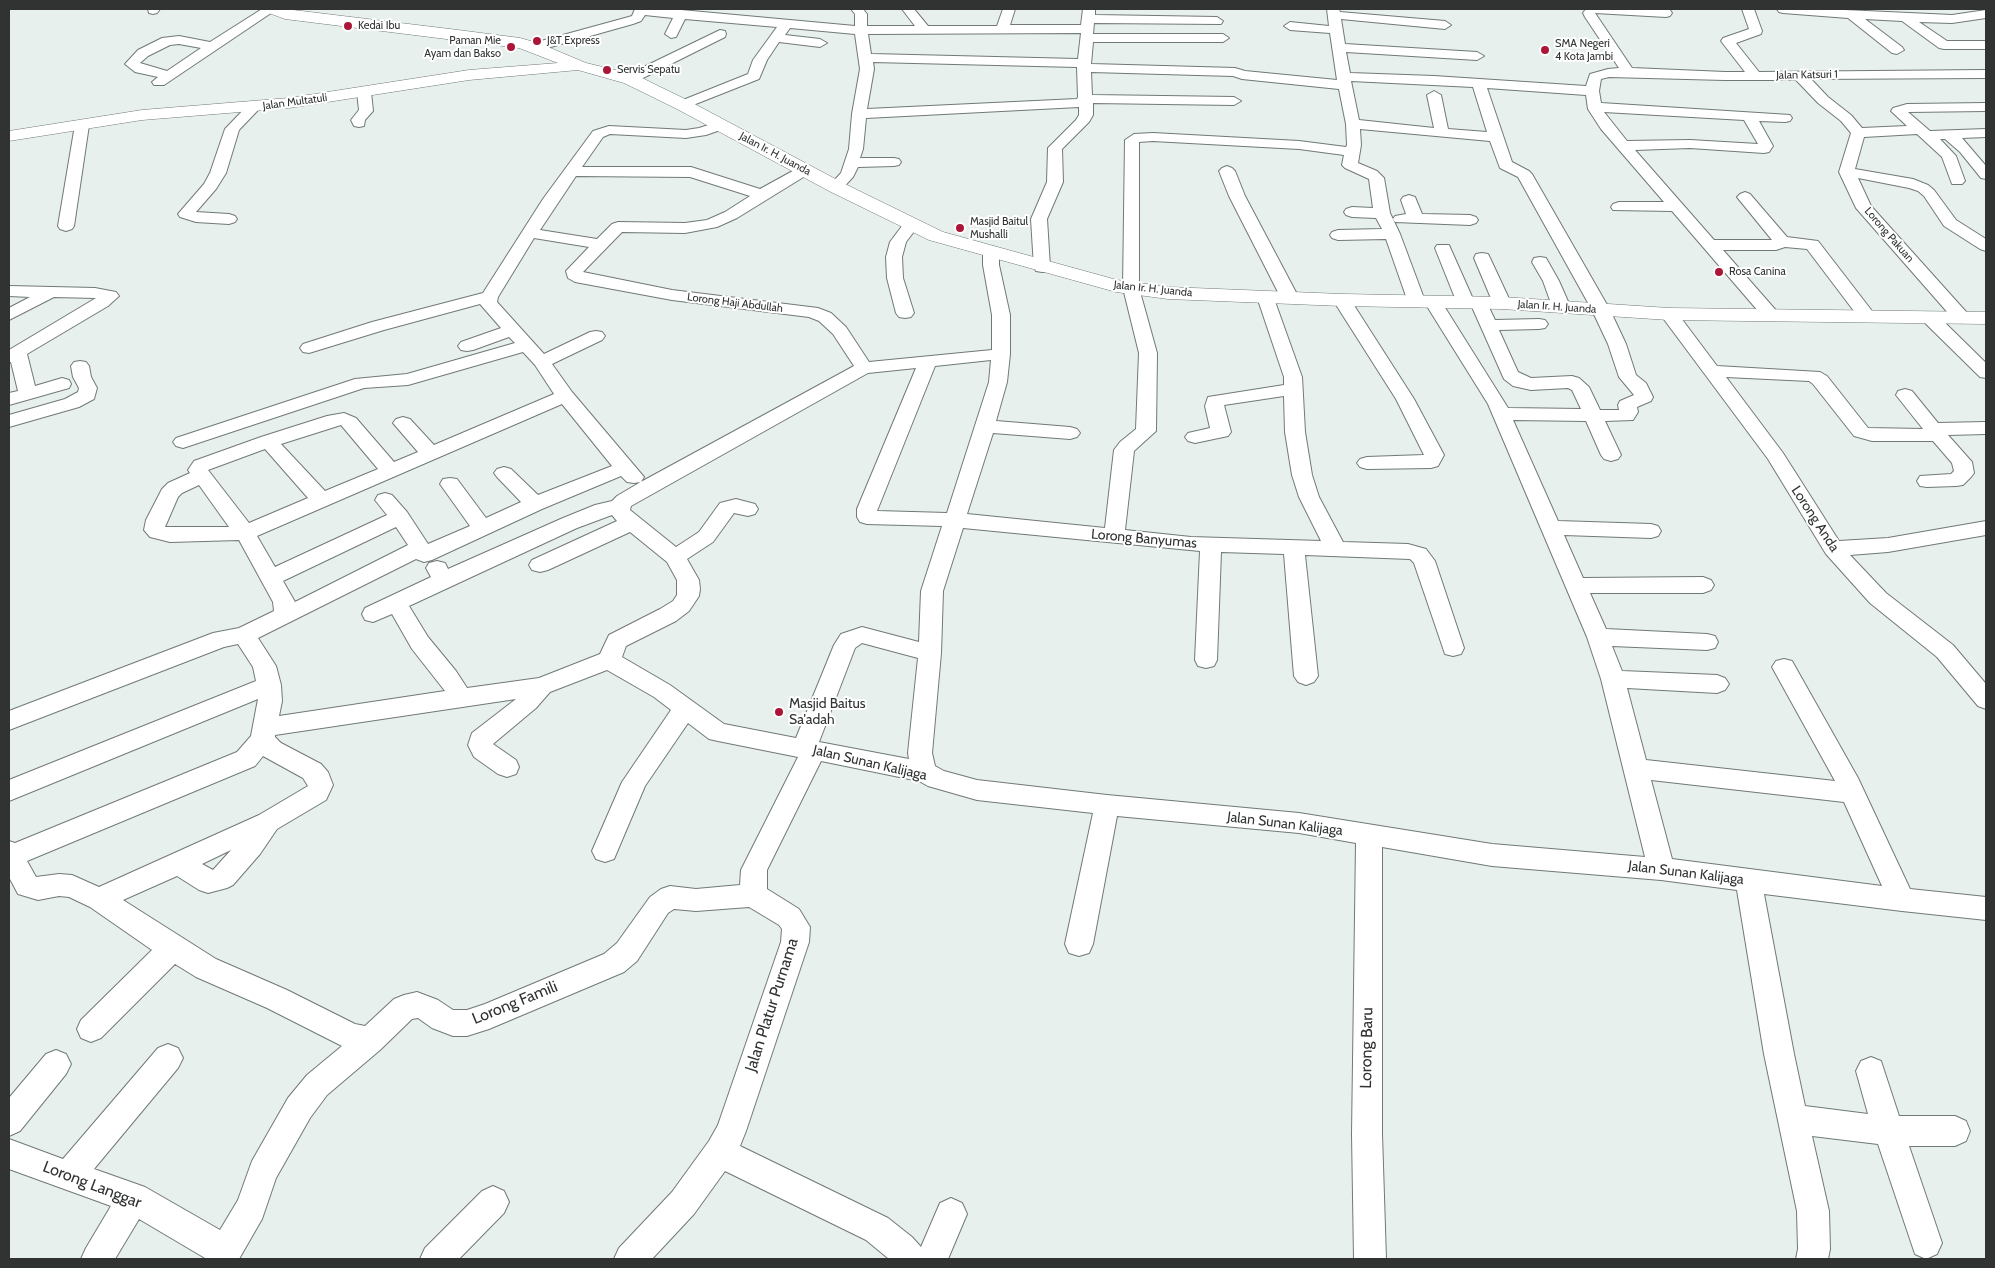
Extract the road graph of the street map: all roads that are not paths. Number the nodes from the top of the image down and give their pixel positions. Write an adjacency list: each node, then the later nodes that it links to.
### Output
1 (857, 9): 27 (street)
2 (911, 9): 25 (street)
3 (1009, 9): 28 (street)
4 (1592, 9): 50 (street)
5 (1596, 9): 11 (street)
6 (1748, 9): 57 (street)
7 (1783, 9): 16 (street)
8 (281, 10): 38 (street); 40 (main road)
9 (639, 10): 12 (street); 40 (street)
10 (1334, 12): 19 (street); 29 (street)
11 (1666, 13)
12 (681, 14): 20 (street); 31 (street)
13 (1159, 14): 15 (street); 21 (street)
14 (1986, 14): 18 (street)
15 (1215, 15): 41 (street)
16 (1851, 15): 18 (street); 23 (street)
17 (1033, 16): 26 (street)
18 (1906, 18): 24 (street)
19 (1391, 20): 30 (street); 43 (street)
20 (786, 24): 27 (street); 33 (street)
21 (1088, 24): 26 (street); 41 (street); 46 (street)
22 (1290, 26): 29 (street)
23 (1866, 27): 24 (street); 39 (street)
24 (1919, 27): 36 (street)
25 (924, 29): 27 (street); 28 (street)
26 (1028, 29): 28 (street)
27 (860, 30): 45 (street)
28 (1002, 30)
29 (1336, 30): 42 (street)
30 (1440, 33)
31 (671, 34)
32 (720, 34): 58 (street)
33 (777, 38): 34 (street); 67 (street)
34 (820, 43)
35 (1925, 45): 36 (street)
36 (1944, 45): 37 (street)
37 (1986, 45)
38 (213, 46): 38 (street)
39 (1897, 46)
40 (535, 47): 47 (main road)
41 (1226, 47): 49 (street)
42 (1340, 48): 43 (street); 59 (street)
43 (1397, 51): 44 (street)
44 (1477, 56)
45 (865, 58): 46 (street); 51 (street)
46 (1084, 65): 49 (street); 65 (street)
47 (580, 66): 58 (main road, Jalan Ir. H. Juanda); 62 (main road, Jalan Multatuli)
48 (966, 72): 53 (street)
49 (1235, 72): 59 (street)
50 (1628, 72): 57 (street, Jalan Katsuri 1); 61 (street)
51 (866, 73): 52 (street); 70 (street)
52 (885, 73)
53 (914, 73)
54 (1965, 74): 55 (street, Jalan Katsuri 1); 56 (street, Jalan Katsuri 1); 64 (street)
55 (1986, 74)
56 (1798, 75): 57 (street, Jalan Katsuri 1); 79 (street)
57 (1755, 76)
58 (630, 80): 67 (main road, Jalan Ir. H. Juanda)
59 (1345, 81): 60 (street); 74 (street)
60 (1480, 83): 61 (street); 83 (street)
61 (1592, 91): 68 (street)
62 (364, 92): 69 (main road, Jalan Multatuli); 73 (street)
63 (1434, 95): 78 (street)
64 (1982, 99): 77 (street)
65 (1084, 101): 66 (street); 70 (street); 118 (street)
66 (1234, 101)
67 (683, 105): 76 (main road, Jalan Ir. H. Juanda)
68 (1595, 107): 71 (street); 84 (street)
69 (253, 108): 75 (main road, Jalan Multatuli); 101 (street)
70 (859, 114): 87 (street)
71 (1749, 116): 72 (street); 84 (street)
72 (1785, 118)
73 (359, 123)
74 (1353, 124): 78 (street); 85 (street)
75 (82, 125): 82 (main road, Jalan Multatuli); 105 (street)
76 (721, 125): 88 (main road, Jalan Ir. H. Juanda); 89 (street)
77 (1922, 132): 79 (street); 80 (street); 93 (street)
78 (1442, 133): 83 (street)
79 (1858, 133): 91 (street)
80 (1949, 134): 81 (street); 92 (street)
81 (1986, 134)
82 (9, 136)
83 (1496, 137): 130 (street)
84 (1622, 146): 98 (street)
85 (1352, 152): 106 (street); 119 (street)
86 (894, 162): 87 (street)
87 (852, 163): 94 (street)
88 (805, 170): 94 (main road, Jalan Ir. H. Juanda); 95 (street)
89 (573, 171): 95 (street); 107 (street)
90 (1227, 171): 124 (street)
91 (1847, 172): 113 (street); 137 (street, Lorong Pakuan)
92 (1986, 175)
93 (1957, 181)
94 (836, 187): 104 (main road, Jalan Ir. H. Juanda)
95 (762, 195): 110 (street)
96 (1745, 197): 109 (street)
97 (1409, 200): 102 (street)
98 (1676, 206): 99 (street); 111 (street)
99 (1619, 207)
100 (1352, 212): 106 (street)
101 (229, 219)
102 (1416, 219): 103 (street); 106 (street)
103 (1470, 220)
104 (910, 225): 115 (main road, Jalan Ir. H. Juanda); 131 (street)
105 (66, 226)
106 (1389, 228): 108 (street); 112 (street); 126 (street)
107 (531, 233): 110 (street); 122 (street)
108 (1338, 235)
109 (1782, 242): 111 (street); 135 (street)
110 (600, 244): 151 (street, Lorong Haji Abdullah)
111 (1710, 245): 134 (street)
112 (1372, 246)
113 (1986, 246)
114 (1443, 248): 127 (street)
115 (991, 252): 118 (main road, Jalan Ir. H. Juanda); 146 (street)
116 (1482, 258): 128 (street)
117 (1540, 262): 129 (street)
118 (1042, 267): 119 (main road, Jalan Ir. H. Juanda)
119 (1131, 288): 123 (main road, Jalan Ir. H. Juanda); 193 (street)
120 (9, 291): 121 (street)
121 (50, 292): 133 (street); 147 (street)
122 (490, 296): 141 (street); 145 (street)
123 (1266, 297): 124 (main road, Jalan Ir. H. Juanda); 155 (street)
124 (1290, 298): 125 (main road, Jalan Ir. H. Juanda)
125 (1342, 300): 126 (main road, Jalan Ir. H. Juanda); 173 (street)
126 (1425, 302): 127 (main road, Jalan Ir. H. Juanda); 160 (street)
127 (1472, 303): 128 (main road, Jalan Ir. H. Juanda); 140 (street)
128 (1502, 303): 129 (main road, Jalan Ir. H. Juanda)
129 (1561, 306): 130 (main road, Jalan Ir. H. Juanda)
130 (1601, 310): 132 (main road, Jalan Ir. H. Juanda); 161 (street)
131 (905, 314)
132 (1669, 314): 134 (main road, Jalan Ir. H. Juanda); 152 (street, Lorong Anda)
133 (9, 315)
134 (1771, 315): 135 (main road, Jalan Ir. H. Juanda)
135 (1866, 315): 136 (main road, Jalan Ir. H. Juanda)
136 (1929, 316): 137 (main road, Jalan Ir. H. Juanda); 153 (street)
137 (1962, 318): 138 (main road, Jalan Ir. H. Juanda)
138 (1986, 318)
139 (1539, 324): 140 (street)
140 (1488, 325): 161 (street)
141 (511, 330): 143 (street); 144 (street)
142 (596, 336): 149 (street)
143 (468, 346)
144 (526, 346): 149 (street); 170 (street)
145 (310, 348)
146 (1001, 354): 148 (street); 164 (street)
147 (14, 355): 156 (street)
148 (928, 361): 151 (street); 187 (street, Lorong Banyumas)
149 (542, 362): 158 (street)
150 (80, 366): 162 (street)
151 (864, 368): 180 (street)
152 (1713, 371): 166 (street); 197 (street, Lorong Anda)
153 (1986, 372)
154 (62, 384): 156 (street)
155 (1294, 389): 168 (street); 196 (street)
156 (28, 394): 159 (street)
157 (1905, 395): 166 (street)
158 (565, 396): 171 (street); 174 (street)
159 (9, 399)
160 (1501, 414): 161 (street); 189 (street)
161 (1592, 414): 172 (street)
162 (9, 421)
163 (402, 423): 171 (street)
164 (985, 426): 167 (street); 187 (street)
165 (1986, 428): 166 (street)
166 (1936, 432): 178 (street)
167 (1070, 433)
168 (1196, 437)
169 (268, 441): 175 (street); 177 (street); 181 (street)
170 (183, 442)
171 (431, 454): 175 (street)
172 (1611, 455)
173 (1367, 463)
174 (624, 468): 180 (street); 183 (street)
175 (391, 471): 181 (street)
176 (504, 473): 183 (street)
177 (201, 476): 192 (street); 192 (street)
178 (1926, 481)
179 (450, 484): 188 (street)
180 (646, 488): 185 (street)
181 (322, 500): 192 (street)
182 (385, 500): 186 (street)
183 (536, 504): 188 (street)
184 (748, 509): 199 (street)
185 (626, 514): 199 (street); 200 (street); 202 (street)
186 (400, 518): 198 (street); 201 (street)
187 (954, 520): 193 (street, Lorong Banyumas); 212 (street)
188 (482, 528): 198 (street)
189 (1550, 528): 191 (street); 204 (street)
190 (1986, 528): 197 (street)
191 (1651, 531)
192 (245, 533): 201 (street)
193 (1114, 537): 194 (street, Lorong Banyumas)
194 (1211, 545): 195 (street, Lorong Banyumas); 214 (street)
195 (1294, 547): 196 (street, Lorong Banyumas); 216 (street)
196 (1335, 547): 211 (street, Lorong Banyumas)
197 (1833, 549): 222 (street, Lorong Anda)
198 (422, 551): 202 (street); 207 (street)
199 (675, 557): 213 (street)
200 (540, 564)
201 (270, 578): 207 (street)
202 (444, 580): 205 (street)
203 (1703, 585): 204 (street)
204 (1576, 586): 209 (street)
205 (396, 603): 206 (street); 221 (street)
206 (373, 614)
207 (284, 615): 208 (street)
208 (244, 635): 219 (street); 224 (street)
209 (1598, 638): 210 (street); 217 (street)
210 (1707, 642)
211 (1453, 648)
212 (930, 653): 226 (street); 229 (street)
213 (609, 660): 220 (street); 223 (street, Jalan Sunan Kalijaga)
214 (1206, 660)
215 (1784, 667): 231 (street)
216 (1306, 676)
217 (1613, 679): 218 (street); 228 (street)
218 (1717, 684)
219 (269, 685): 225 (street); 230 (street)
220 (542, 686): 221 (street); 227 (street)
221 (461, 699): 225 (street)
222 (1986, 700)
223 (686, 708): 226 (street, Jalan Sunan Kalijaga); 234 (street)
224 (9, 721)
225 (263, 733): 235 (street); 239 (street)
226 (809, 749): 229 (street, Jalan Sunan Kalijaga); 238 (street)
227 (507, 767)
228 (1637, 769): 231 (street); 236 (street)
229 (924, 772): 232 (street, Jalan Sunan Kalijaga)
230 (9, 791)
231 (1853, 792): 240 (street)
232 (1106, 805): 233 (street, Jalan Sunan Kalijaga); 242 (street)
233 (1369, 836): 236 (street, Jalan Sunan Kalijaga); 266 (street, Lorong Baru)
234 (604, 851)
235 (10, 854): 239 (street)
236 (1661, 869): 237 (street, Jalan Sunan Kalijaga)
237 (1749, 881): 240 (street, Jalan Sunan Kalijaga); 249 (street)
238 (752, 895): 245 (street, Lorong Famili); 253 (street, Jalan Platur Purnama)
239 (99, 899): 243 (street)
240 (1902, 900): 241 (street, Jalan Sunan Kalijaga)
241 (1986, 908)
242 (1079, 944)
243 (172, 948): 244 (street); 245 (street)
244 (91, 1029)
245 (370, 1040): 260 (street, Lorong Famili)
246 (168, 1058): 255 (street)
247 (56, 1064): 250 (street)
248 (1871, 1071): 252 (street)
249 (1793, 1120): 252 (street); 267 (street)
250 (9, 1121)
251 (1955, 1130): 252 (street)
252 (1890, 1131): 259 (street)
253 (720, 1152): 263 (street, Jalan Platur Purnama); 264 (street)
254 (9, 1154): 255 (street, Lorong Langgar)
255 (68, 1176): 256 (street, Lorong Langgar)
256 (134, 1198): 260 (street, Lorong Langgar); 261 (street)
257 (493, 1202): 262 (street)
258 (952, 1214): 265 (street)
259 (1926, 1243)
260 (223, 1255)
261 (97, 1259)
262 (436, 1259)
263 (630, 1259)
264 (910, 1259)
265 (932, 1259)
266 (1370, 1259)
267 (1812, 1259)

